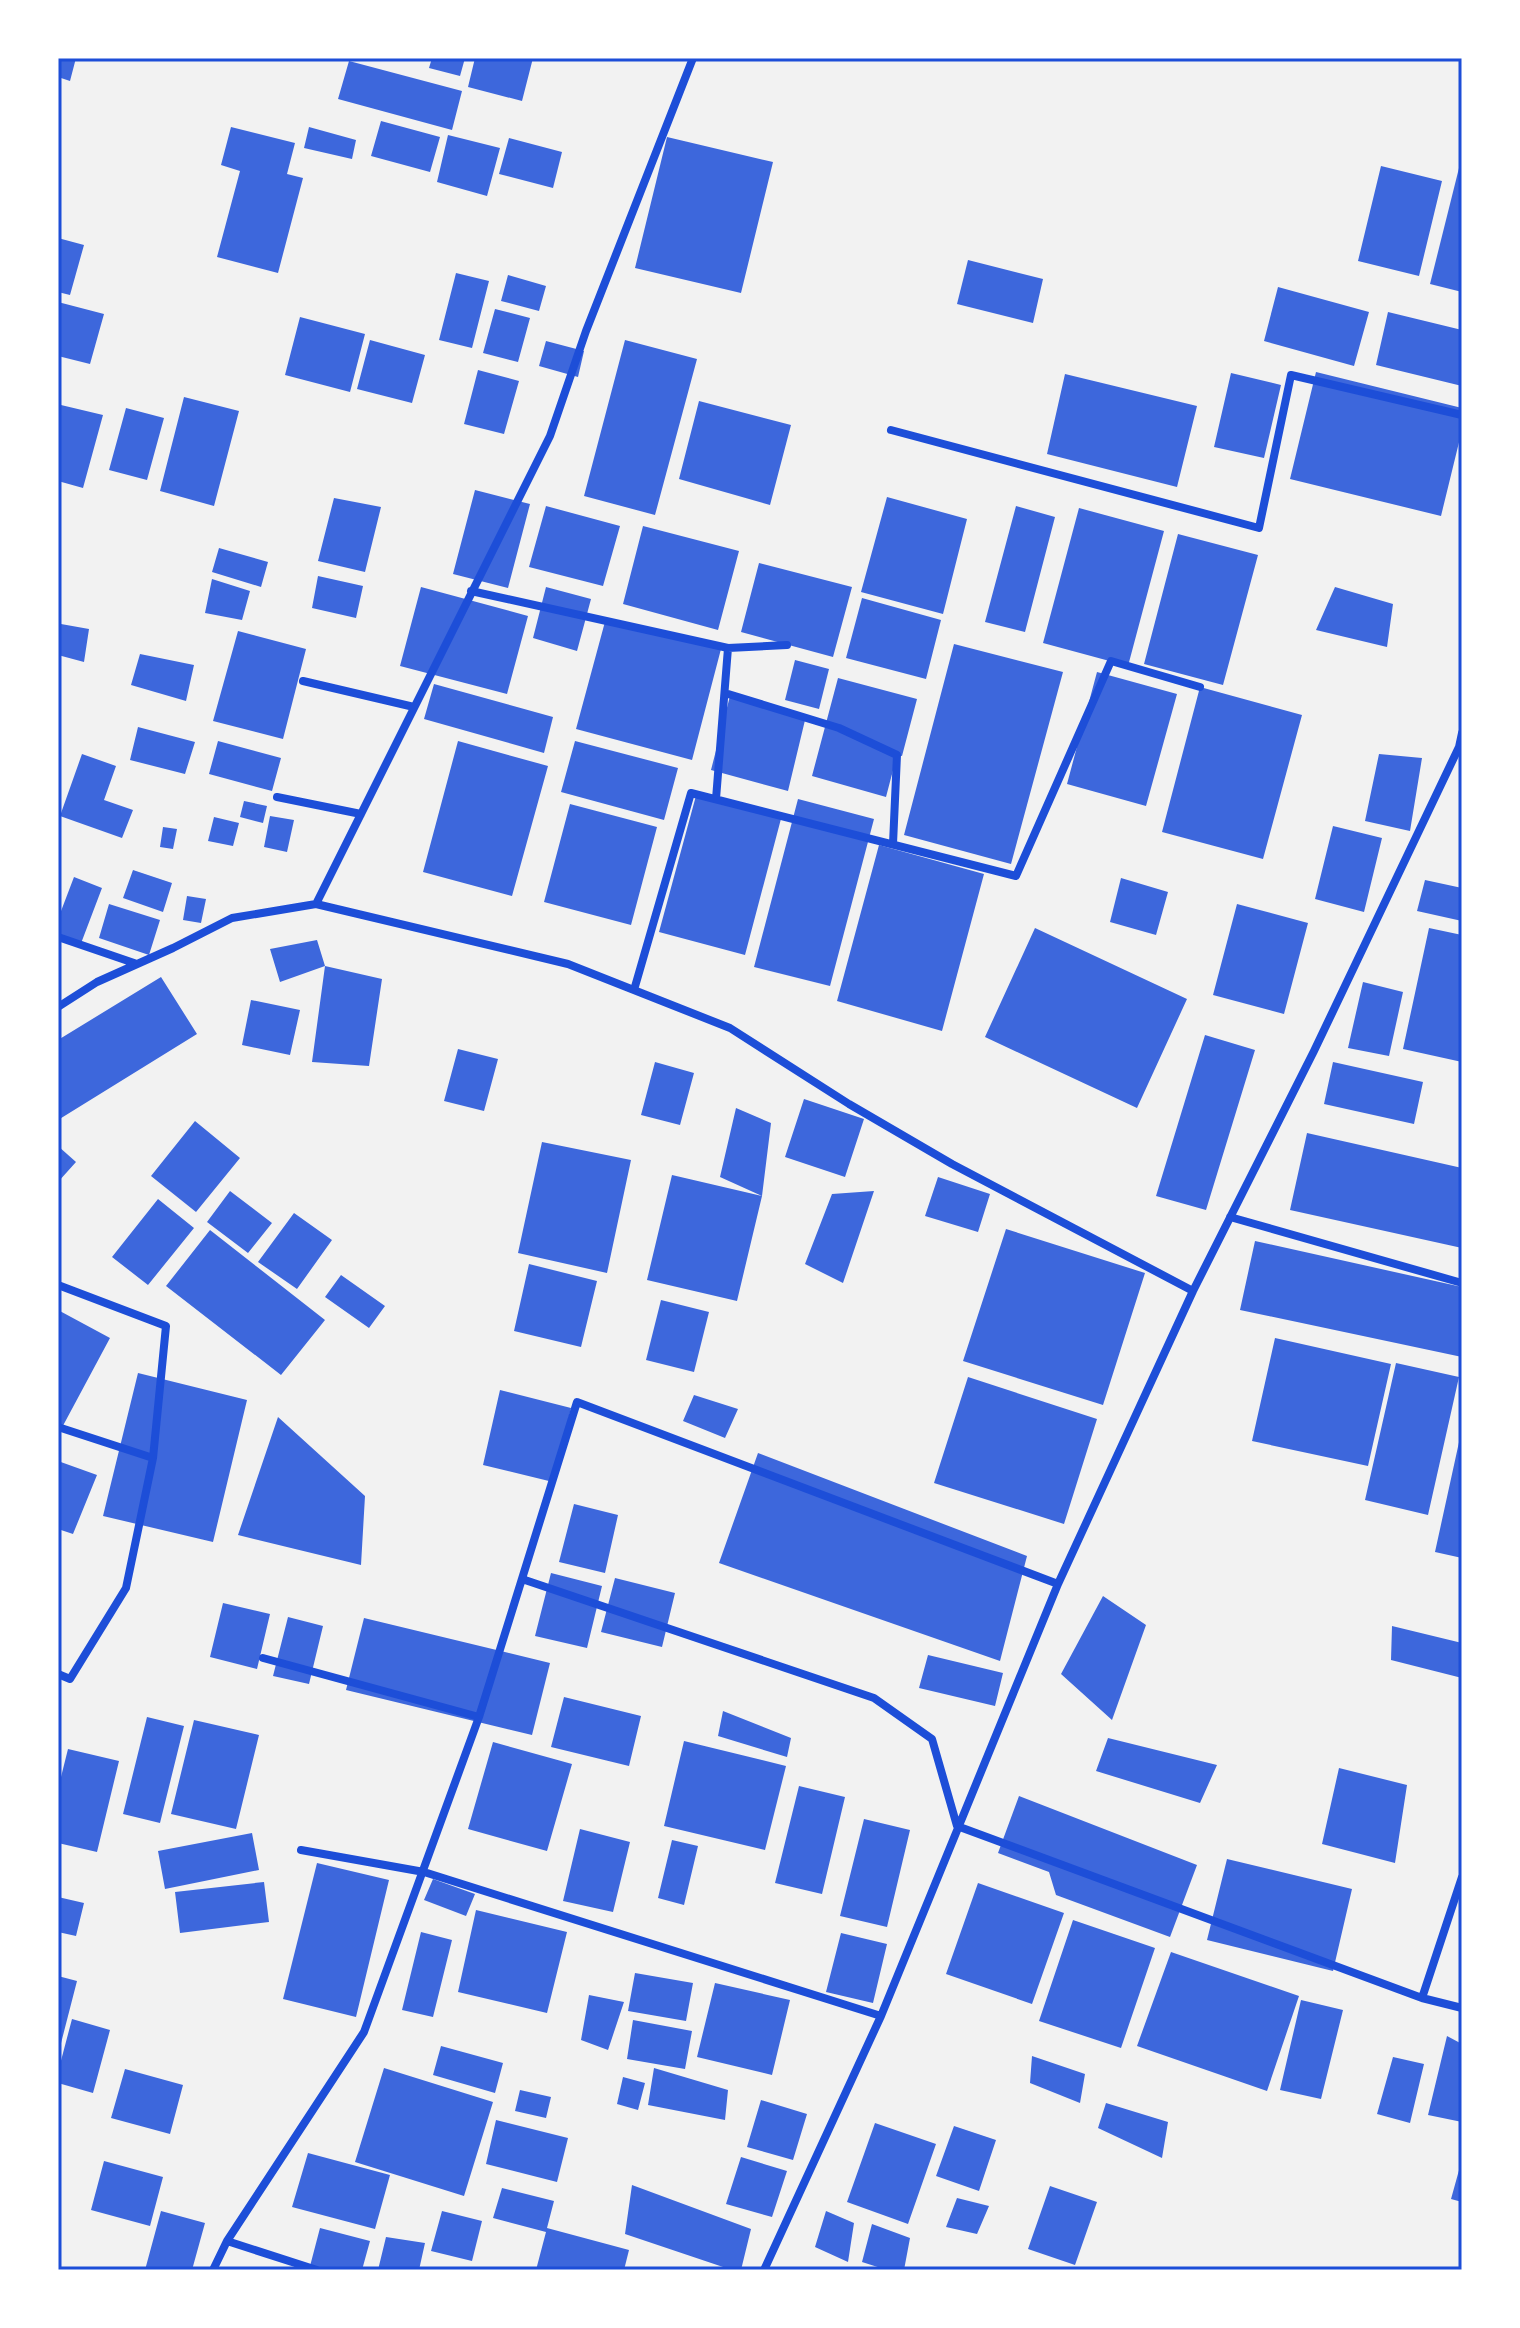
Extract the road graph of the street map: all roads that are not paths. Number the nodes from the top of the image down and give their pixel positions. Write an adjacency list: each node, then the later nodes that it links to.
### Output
1 (693, 58): 4 (street)
2 (1462, 415): 3 (street)
3 (891, 430)
4 (471, 591): 6 (street); 10 (street)
5 (787, 645): 6 (street)
6 (728, 648): 9 (street)
7 (303, 681): 10 (street)
8 (1200, 687): 15 (street)
9 (725, 693): 13 (street); 15 (street)
10 (414, 707): 14 (street)
11 (1462, 733): 21 (street)
12 (277, 797): 14 (street)
13 (716, 799): 15 (street); 19 (street)
14 (361, 814): 16 (street)
15 (893, 844)
16 (316, 904): 18 (street); 19 (street)
17 (58, 937): 18 (street)
18 (137, 965): 20 (street)
19 (634, 990): 24 (street)
20 (58, 1007)
21 (1230, 1217): 22 (street); 24 (street)
22 (1462, 1283)
23 (58, 1285): 26 (street)
24 (1193, 1291): 28 (street)
25 (58, 1427): 26 (street)
26 (153, 1458): 30 (street)
27 (522, 1579): 28 (street); 31 (street); 32 (street)
28 (1058, 1584): 32 (street)
29 (263, 1658): 31 (street)
30 (58, 1674)
31 (479, 1717): 34 (street)
32 (957, 1826): 36 (street); 38 (street)
33 (301, 1850): 34 (street)
34 (424, 1872): 38 (street); 39 (street)
35 (1462, 1877): 36 (street)
36 (1422, 1998): 37 (street)
37 (1462, 2008)
38 (881, 2016): 42 (street)
39 (227, 2241): 40 (street); 41 (street)
40 (213, 2270)
41 (317, 2270)
42 (764, 2270)

